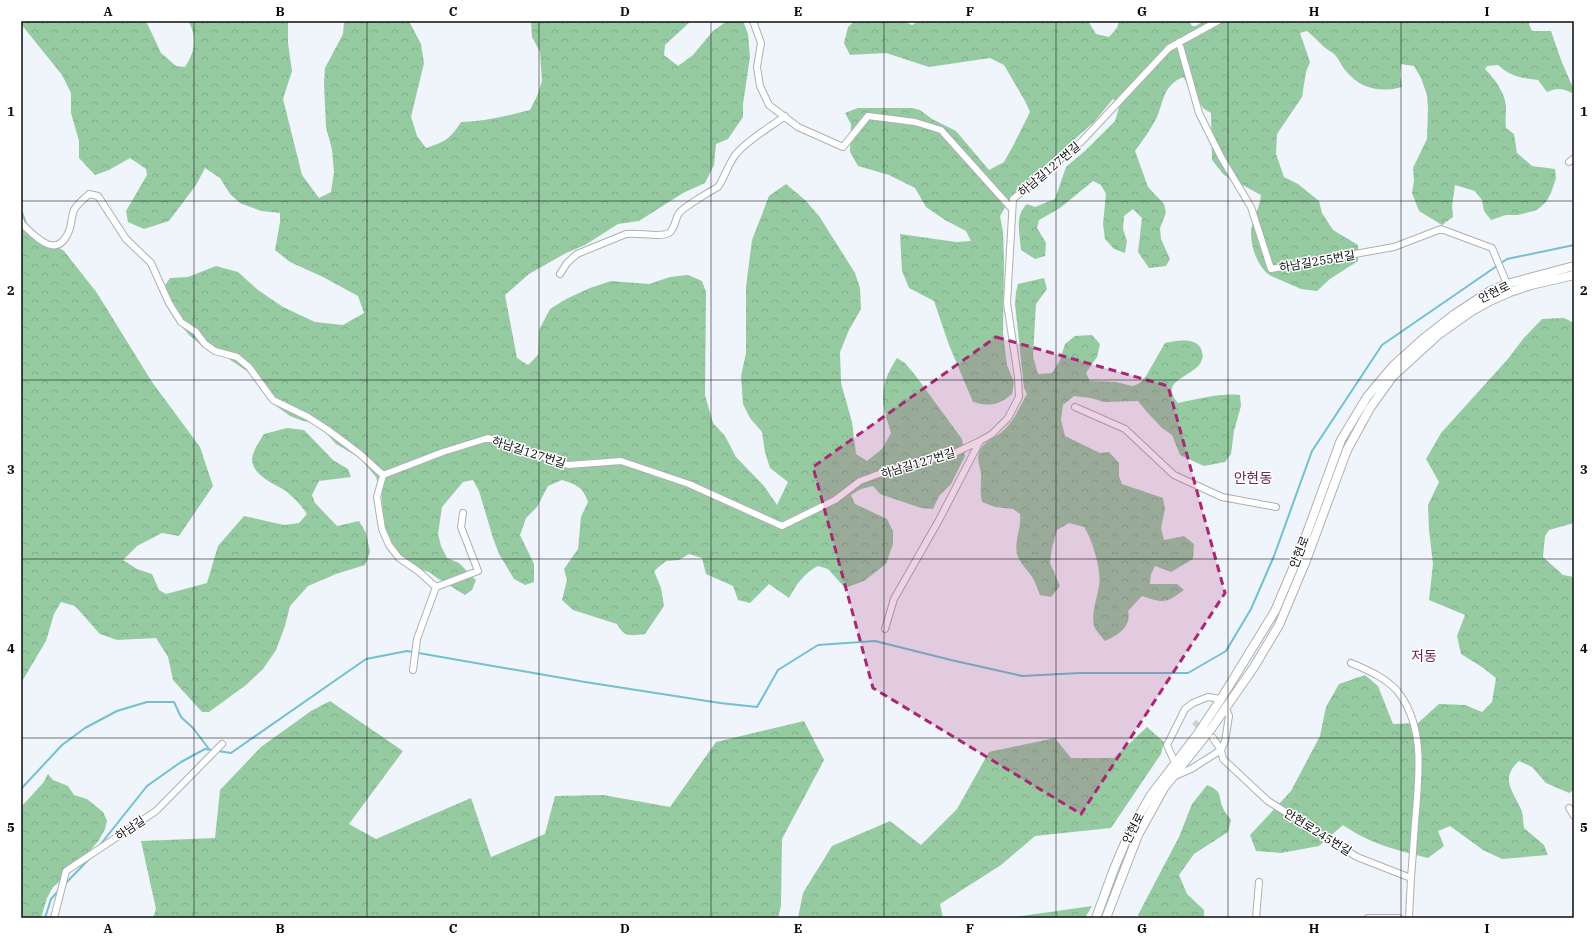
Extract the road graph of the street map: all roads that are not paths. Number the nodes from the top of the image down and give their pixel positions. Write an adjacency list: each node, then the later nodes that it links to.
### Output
1 (753, 21): 4 (street)
2 (1218, 21): 3 (street, 하남길127번길)
3 (1179, 42): 5 (street, 하남길127번길); 10 (street, 하남길255번길)
4 (785, 116): 5 (street); 8 (street)
5 (1012, 209): 12 (street, 하남길127번길)
6 (21, 221): 13 (street)
7 (1574, 266): 10 (street, 안현로)
8 (560, 274)
9 (1574, 275): 10 (street, 안현로)
10 (1508, 288): 20 (street, 안현로); 21 (street, 안현로)
11 (1075, 407): 14 (street)
12 (980, 441): 13 (street, 하남길127번길); 17 (street)
13 (382, 475): 16 (street)
14 (1276, 507)
15 (463, 513): 16 (street)
16 (436, 587): 19 (street)
17 (885, 629)
18 (1351, 663): 29 (street)
19 (413, 670)
20 (1221, 699): 25 (street, 안현로); 25 (street)
21 (1226, 708): 24 (street); 26 (street, 안현로)
22 (1213, 738): 24 (street, 안현로245번길)
23 (222, 744): 31 (street, 하남길)
24 (1221, 750): 26 (street); 29 (street, 안현로245번길)
25 (1175, 763): 32 (street, 안현로)
26 (1173, 776): 33 (street, 안현로)
27 (1569, 808): 28 (street)
28 (1574, 816)
29 (1410, 878): 37 (street)
30 (1259, 882): 34 (street)
31 (54, 918)
32 (1096, 918)
33 (1106, 918)
34 (1256, 918)
35 (1368, 918): 36 (street)
36 (1399, 918)
37 (1409, 918)

